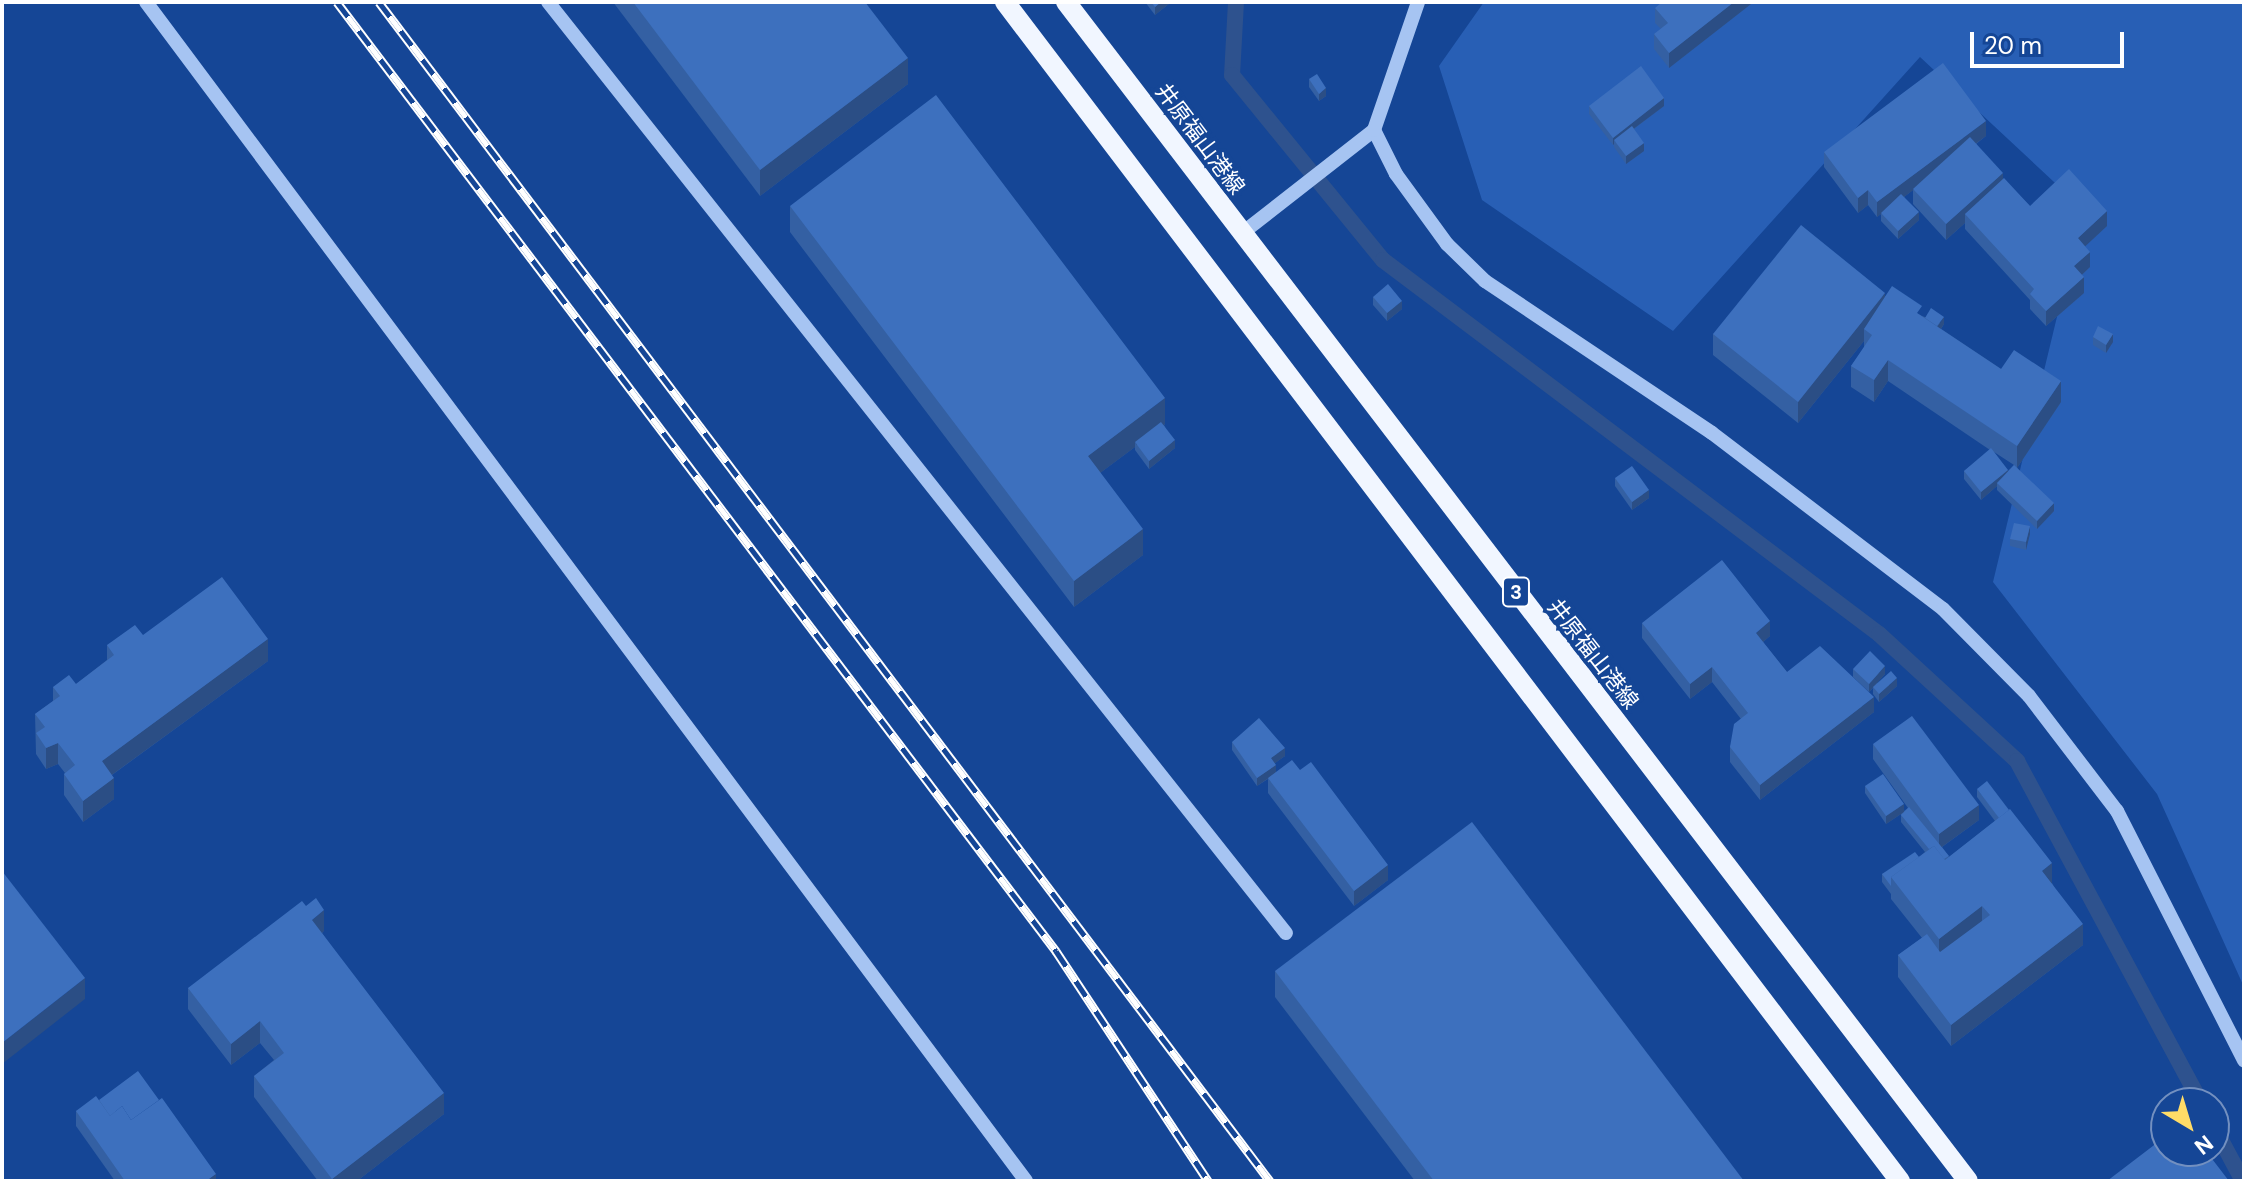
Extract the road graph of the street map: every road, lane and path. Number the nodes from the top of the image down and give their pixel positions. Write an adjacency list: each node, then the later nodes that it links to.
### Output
1 (146, 2): 10 (street)
2 (548, 2): 8 (street)
3 (1005, 2): 11 (main road, 3)
4 (1066, 2): 7 (main road, 井原福山港線 / 3)
5 (1418, 2): 6 (street)
6 (1374, 130): 7 (street); 9 (street)
7 (1241, 234): 12 (main road, 井原福山港線 / 3)
8 (1286, 933)
9 (2244, 1060)
10 (1026, 1181)
11 (1900, 1181)
12 (1968, 1181)

